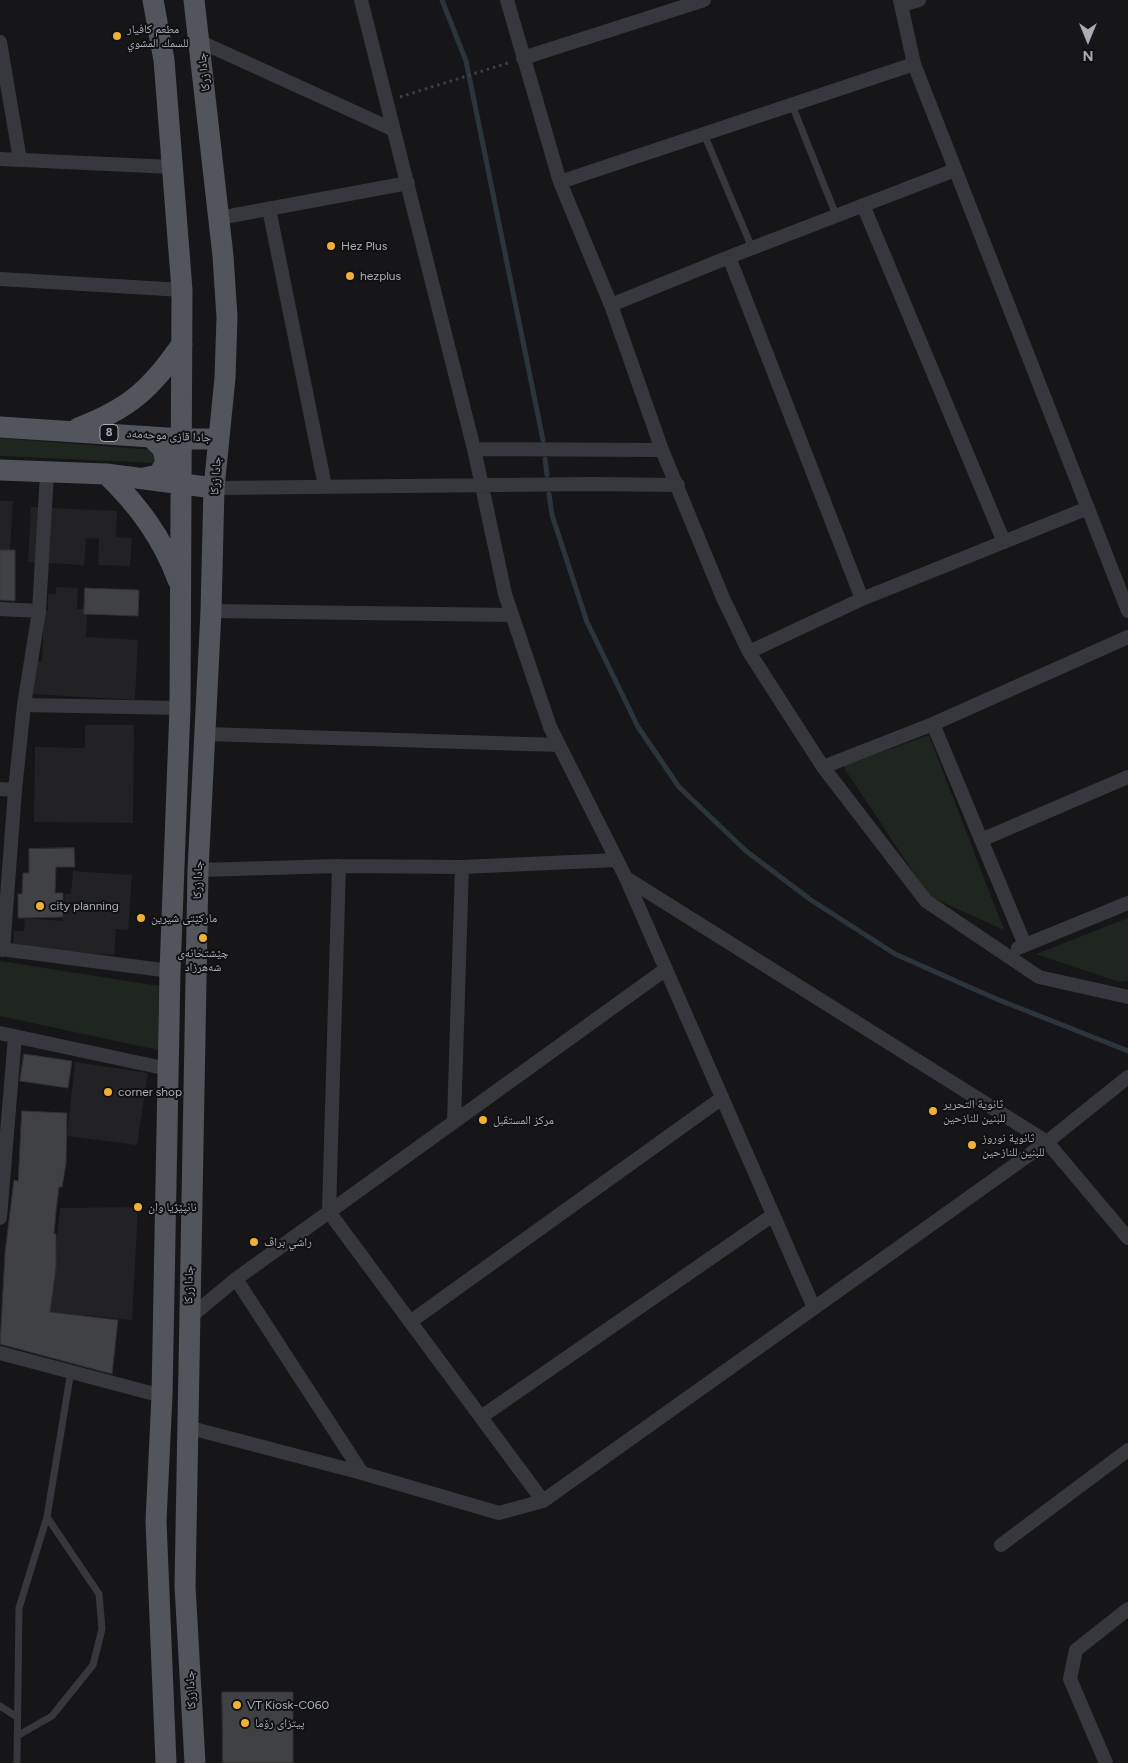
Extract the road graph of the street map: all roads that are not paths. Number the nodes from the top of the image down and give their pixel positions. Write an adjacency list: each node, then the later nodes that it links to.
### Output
1 (153, 0): 17 (main road, جادا زرکا)
2 (194, 0): 9 (main road, جادا زرکا)
3 (362, 0): 13 (street)
4 (508, 0): 10 (street)
5 (704, 0): 10 (street)
6 (919, 0): 7 (street)
7 (901, 3): 11 (street)
8 (0, 42): 16 (street)
9 (201, 42): 13 (street); 24 (main road, جادا زرکا)
10 (523, 58): 19 (street)
11 (914, 64): 12 (street); 18 (street)
12 (792, 105): 14 (street); 23 (lane)
13 (392, 129): 20 (street)
14 (704, 134): 19 (street); 25 (lane)
15 (0, 159): 16 (street)
16 (20, 160): 17 (street)
17 (172, 167): 28 (main road, جادا زرکا)
18 (956, 170): 21 (street); 47 (street)
19 (560, 182): 29 (street)
20 (408, 183): 22 (street); 36 (street)
21 (863, 205): 23 (street); 48 (street)
22 (269, 209): 24 (street); 44 (street)
23 (836, 215): 25 (street)
24 (219, 218): 35 (main road, جادا زرکا)
25 (752, 248): 26 (street)
26 (729, 257): 29 (street); 50 (street)
27 (0, 279): 28 (street)
28 (182, 290): 30 (main road, جادا زرکا)
29 (611, 305): 37 (street)
30 (182, 344): 32 (main road); 34 (main road, جادا زرکا)
31 (0, 427): 32 (main road, جادا قازی موحەمەد / 8)
32 (73, 430): 33 (main road, جادا قازی موحەمەد / 8)
33 (151, 437): 34 (main road, جادا قازی موحەمەد / 8); 41 (main road)
34 (182, 439): 35 (main road, جادا قازی موحەمەد / 8); 42 (main road, جادا زرکا)
35 (218, 439): 46 (main road, جادا زرکا)
36 (474, 449): 37 (street); 45 (street)
37 (662, 450): 43 (street)
38 (0, 470): 39 (main road)
39 (47, 473): 40 (main road); 52 (street)
40 (106, 474): 41 (main road); 49 (main road)
41 (144, 478): 42 (main road)
42 (181, 483): 46 (main road); 49 (main road, جادا زرکا)
43 (678, 485): 45 (street); 57 (street)
44 (325, 486): 45 (street); 46 (street)
45 (482, 486): 55 (street)
46 (214, 488): 53 (main road, جادا زرکا)
47 (1088, 508): 48 (street); 54 (street)
48 (1004, 542): 50 (street)
49 (182, 590): 59 (main road, جادا زرکا)
50 (862, 599): 57 (street)
51 (0, 609): 52 (street)
52 (39, 611): 58 (street)
53 (211, 611): 55 (street); 61 (main road, جادا زرکا)
54 (1128, 611)
55 (512, 615): 62 (street)
56 (1128, 637): 60 (street)
57 (749, 652): 63 (street)
58 (24, 705): 59 (street); 66 (street)
59 (180, 708): 78 (main road, جادا زرکا)
60 (933, 724): 63 (street); 67 (street)
61 (206, 734): 62 (street); 71 (main road, جادا زرکا)
62 (559, 745): 68 (street)
63 (823, 767): 76 (street)
64 (1128, 777): 67 (street)
65 (0, 789): 66 (street)
66 (15, 790): 75 (street)
67 (981, 840): 74 (street)
68 (616, 860): 70 (street); 72 (street)
69 (339, 866): 70 (street); 71 (street); 87 (street)
70 (462, 867): 85 (street)
71 (198, 870): 93 (main road, جادا زرکا)
72 (626, 878): 77 (street); 86 (street)
73 (1128, 903): 74 (street)
74 (1025, 945): 76 (street)
75 (2, 950): 78 (street)
76 (1004, 954): 79 (street)
77 (666, 969): 84 (street); 85 (street)
78 (170, 971): 82 (main road, جادا زرکا)
79 (1128, 997)
80 (0, 1033): 81 (street)
81 (15, 1036): 82 (street); 89 (street)
82 (168, 1069): 97 (main road, جادا زرکا)
83 (1128, 1076): 86 (street)
84 (722, 1098): 88 (street); 94 (street)
85 (454, 1121): 87 (street)
86 (1047, 1142): 90 (street); 92 (street)
87 (328, 1212): 91 (street); 94 (street)
88 (773, 1215): 92 (street); 98 (street)
89 (0, 1218)
90 (1128, 1238)
91 (236, 1279): 93 (street); 101 (street)
92 (814, 1308): 102 (street)
93 (189, 1318): 99 (main road, جادا زرکا)
94 (410, 1322): 98 (street)
95 (0, 1353): 96 (street)
96 (71, 1371): 97 (street); 103 (lane)
97 (162, 1396): 110 (main road, جادا زرکا)
98 (481, 1417): 102 (street)
99 (188, 1427): 101 (street); 111 (main road, جادا زرکا)
100 (1128, 1450): 104 (street)
101 (362, 1473): 102 (street)
102 (543, 1501)
103 (47, 1517): 107 (lane); 108 (lane)
104 (1002, 1545)
105 (1128, 1609): 112 (street)
106 (0, 1706): 107 (lane)
107 (17, 1717): 108 (lane)
108 (17, 1736): 109 (lane)
109 (17, 1763)
110 (166, 1763)
111 (194, 1763)
112 (1106, 1763)

